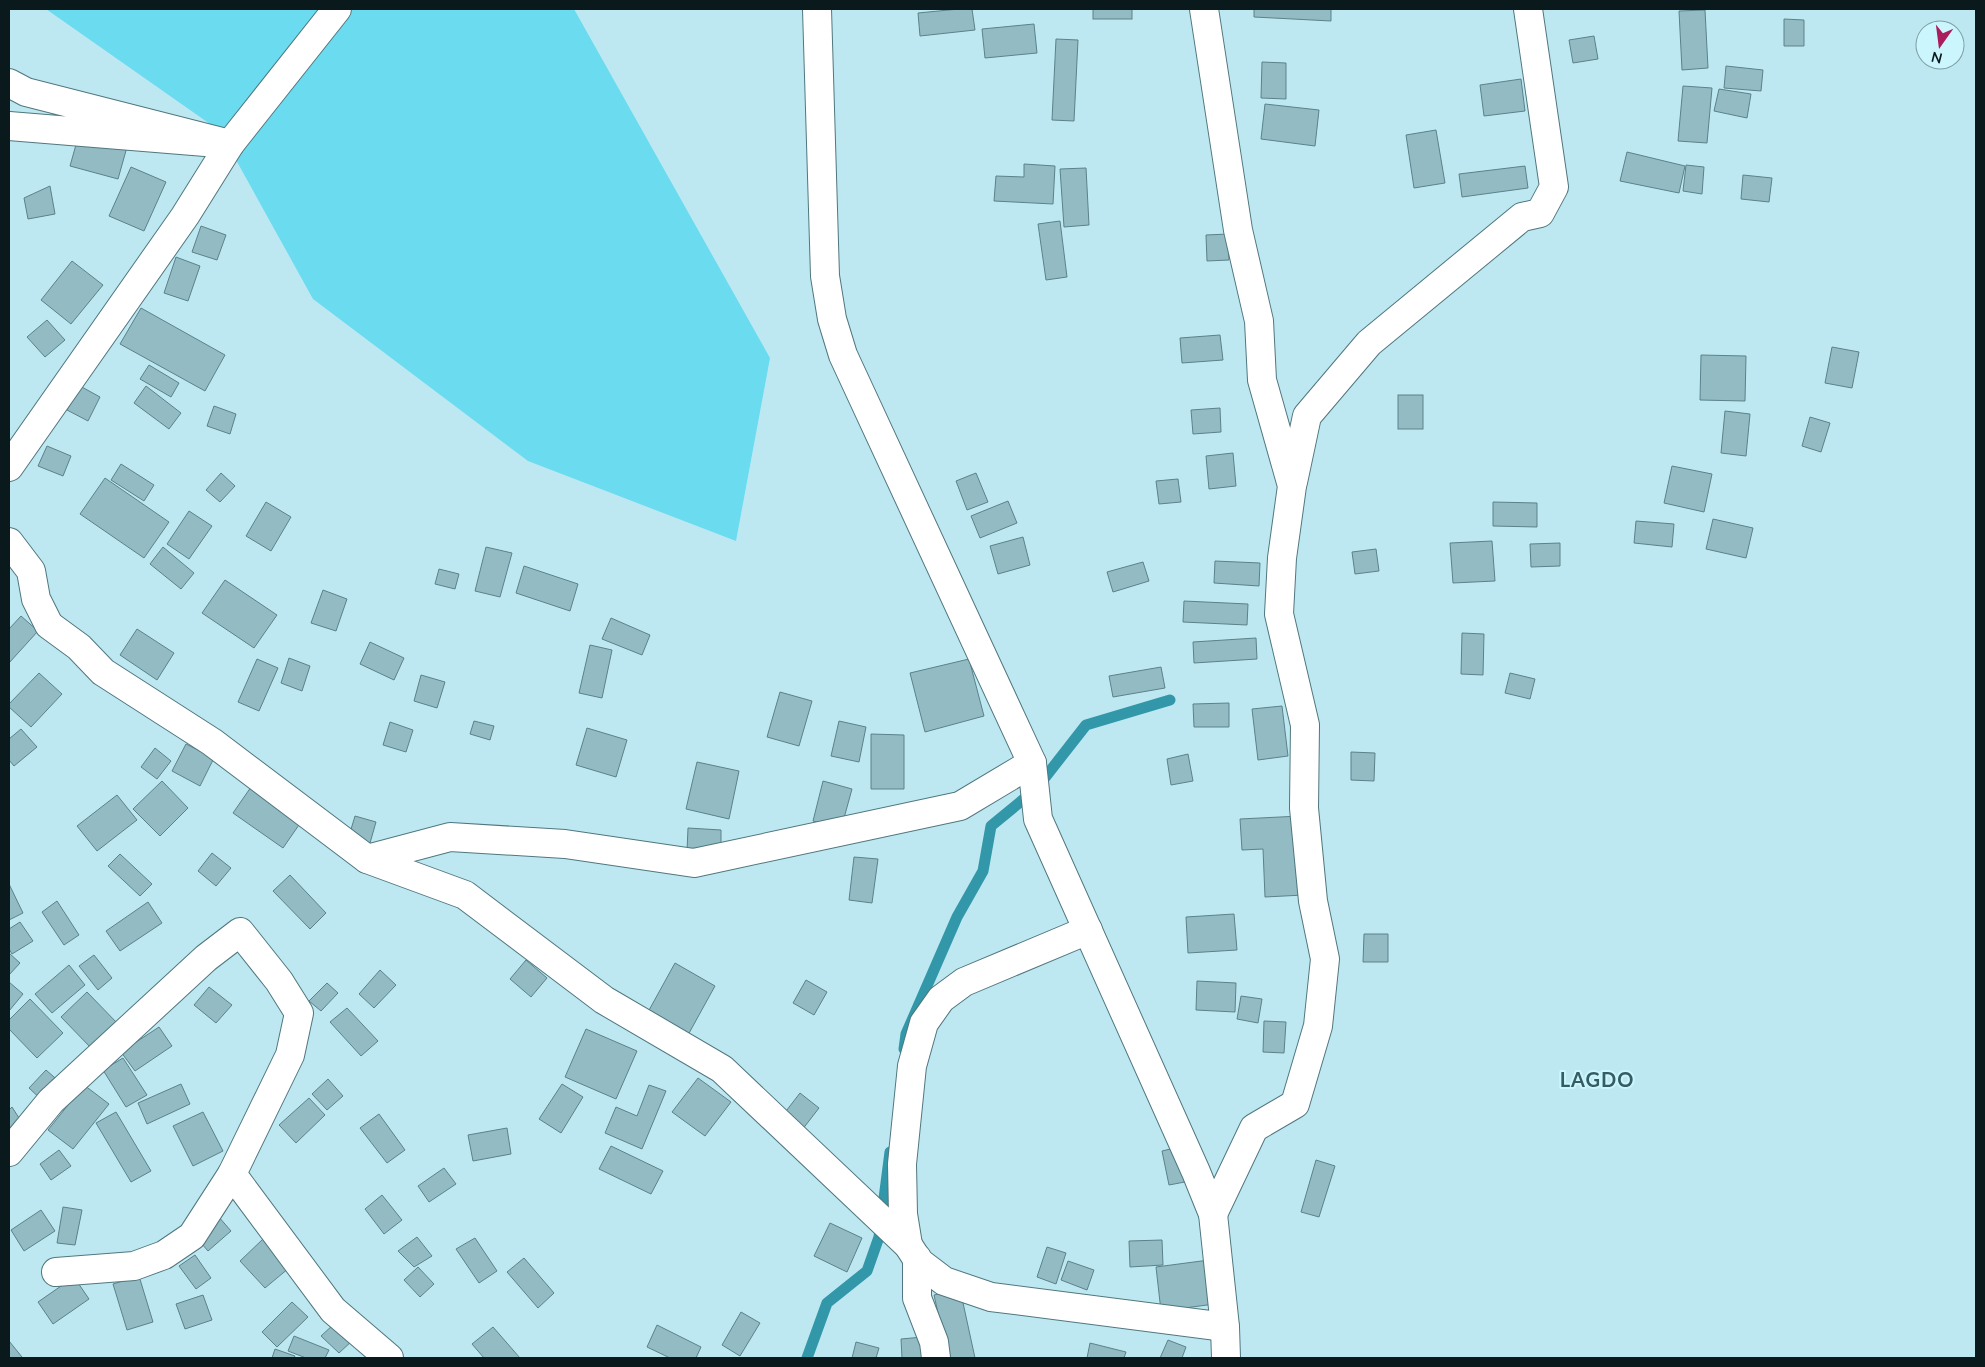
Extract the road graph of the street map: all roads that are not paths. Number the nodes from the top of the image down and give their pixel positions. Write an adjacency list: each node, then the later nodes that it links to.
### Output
1 (337, 9): 7 (street)
2 (817, 9): 11 (street)
3 (1204, 9): 9 (street)
4 (1528, 9): 9 (street)
5 (9, 83): 7 (street)
6 (9, 126): 7 (street)
7 (230, 144): 8 (street)
8 (9, 467)
9 (1292, 486): 16 (street)
10 (9, 542): 12 (street)
11 (1032, 764): 12 (street); 13 (street)
12 (367, 859): 17 (street)
13 (1088, 930): 16 (street); 17 (street)
14 (9, 1152): 15 (street)
15 (232, 1174): 18 (street); 20 (street)
16 (1212, 1214): 19 (street)
17 (912, 1251): 19 (street); 21 (street)
18 (56, 1272)
19 (1225, 1327): 22 (street)
20 (389, 1358)
21 (936, 1358)
22 (1226, 1358)

